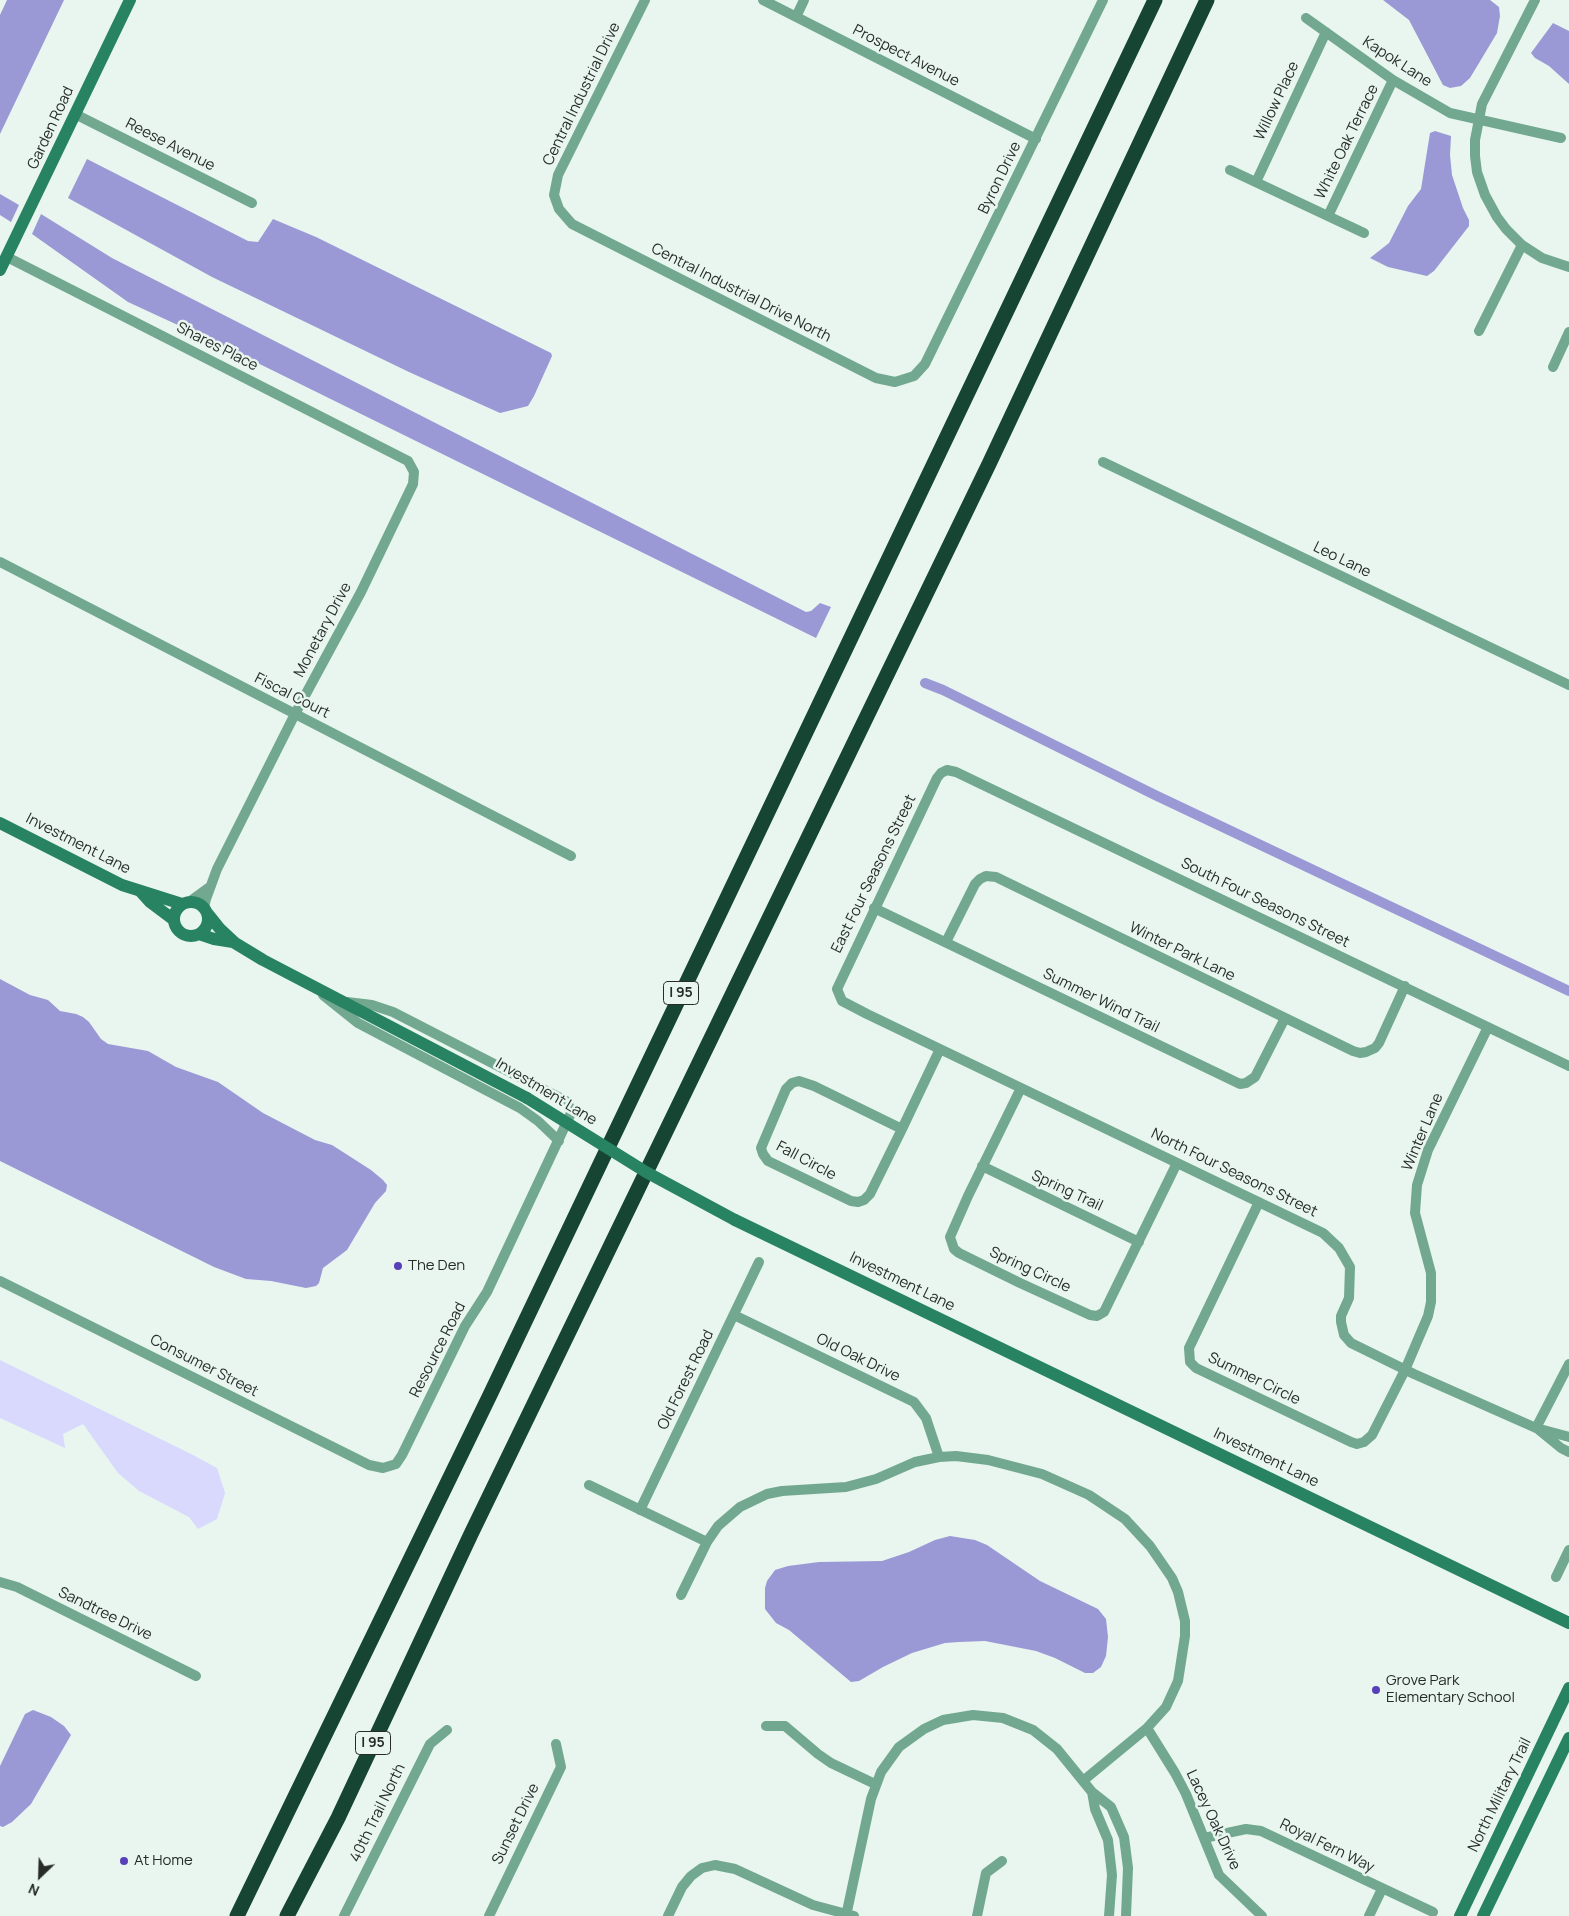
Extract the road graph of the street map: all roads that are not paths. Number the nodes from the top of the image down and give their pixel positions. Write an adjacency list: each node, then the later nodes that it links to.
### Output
1 (130, 0): 13 (street, Garden Road)
2 (645, 0): 20 (street, Central Industrial Drive)
3 (763, 0): 9 (street, Prospect Avenue)
4 (804, 0): 9 (street)
5 (1103, 0): 16 (street, Byron Drive)
6 (1155, 0): 96 (highway, I 95)
7 (1207, 0): 97 (highway, I 95)
8 (1535, 0): 14 (street)
9 (796, 17): 16 (street, Prospect Avenue)
10 (1306, 18): 11 (street, Kapok Lane)
11 (1326, 32): 12 (street, Kapok Lane); 18 (street, Willow Place)
12 (1393, 80): 14 (street, Kapok Lane); 21 (street, White Oak Terrace)
13 (75, 114): 19 (street, Reese Avenue); 24 (street, Garden Road)
14 (1478, 120): 15 (street, Kapok Lane); 23 (street)
15 (1562, 138)
16 (1036, 139): 30 (street, Byron Drive)
17 (1230, 170): 18 (street)
18 (1256, 182): 21 (street)
19 (252, 203)
20 (556, 203): 30 (street, Central Industrial Drive North)
21 (1328, 216): 22 (street)
22 (1364, 233)
23 (1522, 245): 25 (street); 27 (street)
24 (6, 257): 26 (street, Garden Road); 32 (street, Shares Place)
25 (1569, 267)
26 (0, 270)
27 (1479, 332)
28 (1569, 332): 29 (street)
29 (1553, 367)
30 (922, 369)
31 (1103, 462): 34 (street, Leo Lane)
32 (412, 466): 35 (street, Monetary Drive)
33 (0, 562): 35 (street, Fiscal Court)
34 (1569, 685)
35 (295, 714): 38 (street, Fiscal Court); 39 (street, Monetary Drive)
36 (947, 770): 42 (street, East Four Seasons Street); 49 (street, South Four Seasons Street)
37 (0, 823): 40 (street, Investment Lane)
38 (571, 856)
39 (211, 886): 41 (street); 43 (street, Monetary Drive)
40 (142, 892): 41 (street, Investment Lane); 44 (street, Investment Lane)
41 (186, 903): 43 (street); 44 (street)
42 (874, 908): 46 (street, Summer Wind Trail); 50 (street, East Four Seasons Street)
43 (206, 911): 45 (street); 47 (street, Investment Lane)
44 (174, 920): 45 (street)
45 (199, 934): 47 (street, Investment Lane)
46 (946, 942): 52 (street, Summer Wind Trail); 52 (street, Winter Park Lane)
47 (235, 943): 48 (street, Investment Lane)
48 (311, 986): 51 (street, Investment Lane); 58 (street)
49 (1405, 986): 52 (street, Winter Park Lane); 53 (street, South Four Seasons Street)
50 (838, 995): 54 (street, North Four Seasons Street)
51 (340, 1000): 58 (street, Resource Road); 80 (street, Investment Lane, bridge)
52 (1285, 1018)
53 (1488, 1027): 55 (street, South Four Seasons Street); 67 (street, Winter Lane)
54 (940, 1049): 56 (street, North Four Seasons Street); 57 (street, Fall Circle)
55 (1569, 1066)
56 (1021, 1088): 59 (street, North Four Seasons Street); 60 (street, Spring Circle)
57 (902, 1129): 57 (street, Fall Circle)
58 (559, 1141): 72 (street, Resource Road)
59 (1177, 1163): 61 (street, North Four Seasons Street); 62 (street, Spring Circle)
60 (982, 1166): 62 (street, Spring Trail); 62 (street, Spring Circle)
61 (1259, 1202): 67 (street, North Four Seasons Street); 67 (street, Summer Circle)
62 (1139, 1242)
63 (759, 1262): 65 (street, Old Forest Road)
64 (0, 1281): 72 (street, Consumer Street)
65 (734, 1315): 71 (street, Old Oak Drive); 74 (street, Old Forest Road)
66 (1569, 1364): 68 (street)
67 (1405, 1370): 68 (street, North Four Seasons Street)
68 (1536, 1428): 69 (street); 70 (street)
69 (1569, 1437)
70 (1569, 1452)
71 (939, 1457): 75 (street); 84 (street)
72 (396, 1464)
73 (589, 1485): 74 (street)
74 (640, 1510): 75 (street)
75 (707, 1542): 79 (street)
76 (1569, 1550): 77 (street)
77 (1556, 1577)
78 (0, 1582): 81 (street, Sandtree Drive)
79 (681, 1595)
80 (1569, 1623)
81 (196, 1676)
82 (1569, 1688): 106 (street, North Military Trail)
83 (766, 1726): 89 (street)
84 (1147, 1728): 88 (street); 91 (street, Lacey Oak Drive)
85 (447, 1730): 98 (street, 40th Trail North)
86 (1569, 1738): 107 (street)
87 (556, 1744): 99 (street, Sunset Drive)
88 (1084, 1780): 89 (street); 90 (street)
89 (875, 1784): 95 (street)
90 (1092, 1792): 102 (street); 103 (street)
91 (1204, 1838): 93 (street, Royal Fern Way); 104 (street, Lacey Oak Drive)
92 (1002, 1861): 101 (street)
93 (1382, 1889): 94 (street, Royal Fern Way); 105 (street)
94 (1433, 1912)
95 (849, 1915): 100 (street)
96 (237, 1916)
97 (288, 1916)
98 (344, 1916)
99 (489, 1916)
100 (668, 1916)
101 (977, 1916)
102 (1109, 1916)
103 (1126, 1916)
104 (1262, 1916)
105 (1369, 1916)
106 (1460, 1916)
107 (1483, 1916)

